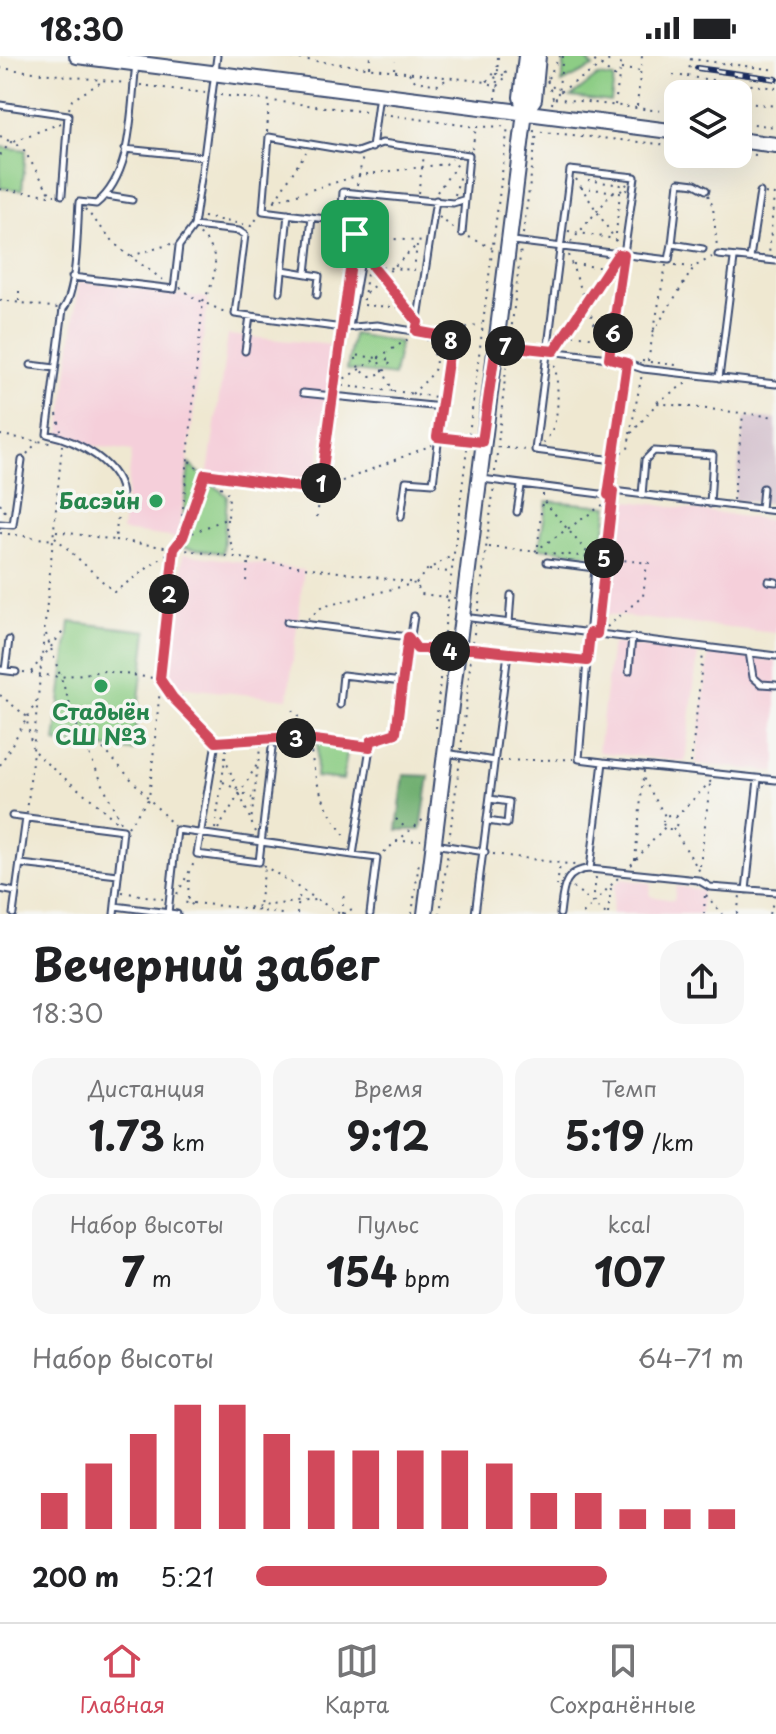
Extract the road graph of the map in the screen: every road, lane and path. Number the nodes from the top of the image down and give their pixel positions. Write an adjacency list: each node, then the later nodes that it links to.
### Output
1 (77, 56): 16 (main road)
2 (217, 56): 25 (lane)
3 (276, 56): 18 (path)
4 (370, 56): 18 (path)
5 (498, 56): 22 (path)
6 (526, 56): 27 (main road)
7 (538, 56): 51 (main road)
8 (562, 56): 34 (path); 41 (path)
9 (588, 56): 17 (path)
10 (616, 56): 17 (path)
11 (622, 56): 20 (path)
12 (642, 56): 24 (path)
13 (712, 56): 15 (path)
14 (395, 61): 21 (path)
15 (711, 61): 23 (path); 31 (path)
16 (136, 63): 25 (main road); 37 (lane)
17 (601, 65): 32 (path); 41 (path)
18 (369, 67): 21 (path)
19 (0, 68): 33 (path)
20 (620, 69): 24 (path); 32 (path)
21 (394, 70): 26 (path)
22 (497, 70): 27 (path); 30 (path); 36 (path)
23 (776, 70)
24 (642, 71): 49 (path)
25 (216, 72): 40 (main road); 42 (lane)
26 (409, 72): 29 (path); 29 (path)
27 (516, 74): 30 (path); 38 (path); 51 (main road)
28 (673, 75): 31 (path)
29 (449, 77): 36 (path)
30 (497, 77): 36 (path); 38 (path)
31 (688, 77): 35 (path); 39 (path)
32 (619, 79): 47 (path)
33 (104, 80): 37 (path); 53 (path)
34 (547, 80): 41 (path); 43 (path)
35 (688, 80)
36 (486, 82): 38 (path)
37 (133, 84): 42 (path); 67 (lane)
38 (498, 87)
39 (776, 88)
40 (379, 92): 51 (main road); 52 (lane)
41 (558, 93): 43 (path)
42 (211, 94): 44 (path); 73 (lane)
43 (553, 98): 47 (path)
44 (270, 101): 52 (path); 59 (path)
45 (752, 103): 48 (path)
46 (0, 105): 53 (lane)
47 (615, 106): 49 (path)
48 (776, 106)
49 (637, 108): 50 (path)
50 (664, 111)
51 (525, 112): 57 (main road); 109 (main road)
52 (376, 113): 55 (path); 68 (lane)
53 (67, 118): 62 (path); 86 (lane)
54 (752, 124): 56 (path)
55 (476, 127): 72 (path); 151 (path)
56 (776, 127)
57 (664, 130)
58 (0, 136): 60 (path)
59 (269, 137): 64 (lane); 94 (lane)
60 (6, 141): 61 (path); 62 (path)
61 (0, 142)
62 (11, 142): 71 (path); 85 (path)
63 (752, 142): 66 (main road)
64 (311, 144): 70 (lane); 77 (path)
65 (664, 145): 109 (path)
66 (776, 145)
67 (125, 149): 73 (lane); 87 (lane)
68 (372, 149): 69 (lane); 70 (lane)
69 (426, 149): 72 (lane); 74 (path)
70 (364, 151): 77 (path)
71 (0, 155)
72 (461, 156): 74 (path); 90 (path); 91 (lane); 93 (path)
73 (204, 157): 97 (lane)
74 (422, 166): 77 (path); 88 (path)
75 (579, 174): 78 (path)
76 (587, 174): 83 (path)
77 (360, 175): 82 (path)
78 (581, 188): 81 (path); 95 (path)
79 (0, 189): 85 (path)
80 (706, 190): 110 (lane); 118 (path)
81 (614, 191): 83 (path); 95 (path)
82 (355, 192): 88 (lane); 99 (lane); 101 (path)
83 (620, 192): 106 (path)
84 (760, 192): 120 (lane); 122 (path)
85 (51, 195): 86 (path)
86 (62, 195)
87 (106, 196): 89 (lane); 92 (lane)
88 (417, 199): 90 (lane)
89 (132, 200)
90 (434, 200): 93 (lane); 150 (lane)
91 (463, 200): 93 (lane); 103 (lane)
92 (79, 202): 119 (path); 132 (lane)
93 (453, 203)
94 (263, 211): 96 (lane); 97 (path)
95 (596, 211): 105 (path); 106 (path)
96 (288, 214): 98 (lane); 130 (lane)
97 (196, 216): 100 (lane)
98 (312, 217): 99 (lane); 131 (lane)
99 (341, 221): 101 (path)
100 (194, 226): 107 (lane); 149 (lane)
101 (352, 226): 104 (path); 111 (path)
102 (198, 233): 142 (path)
103 (462, 233)
104 (355, 234): 114 (path); 144 (path)
105 (576, 235): 106 (path); 108 (path); 108 (path)
106 (615, 237): 112 (path); 112 (path)
107 (184, 240): 119 (path); 135 (lane)
108 (572, 240): 113 (path)
109 (515, 242): 113 (lane); 163 (main road); 163 (path)
110 (672, 244): 115 (lane); 124 (lane)
111 (417, 245): 128 (path); 128 (path)
112 (620, 246): 117 (path)
113 (564, 247): 117 (lane); 117 (lane); 125 (path); 154 (lane)
114 (363, 249): 116 (lane); 126 (path); 152 (lane)
115 (703, 249)
116 (375, 250)
117 (621, 254): 124 (lane); 129 (path); 161 (lane)
118 (718, 255): 121 (lane); 127 (path)
119 (130, 256): 135 (path)
120 (750, 258): 121 (lane); 122 (lane)
121 (734, 259): 175 (lane)
122 (768, 260): 123 (lane)
123 (776, 261)
124 (666, 262): 127 (path); 156 (path)
125 (571, 264): 129 (path); 141 (path)
126 (373, 267): 128 (path); 133 (path); 139 (path)
127 (694, 267): 156 (path)
128 (391, 268): 133 (path)
129 (608, 269): 141 (path)
130 (283, 270): 131 (lane); 137 (lane)
131 (306, 273): 138 (lane)
132 (72, 277): 135 (lane); 147 (lane)
133 (381, 277): 139 (path); 146 (path)
134 (178, 279): 142 (path)
135 (174, 289)
136 (19, 291): 143 (path)
137 (280, 292)
138 (317, 295)
139 (365, 295): 146 (path)
140 (0, 300): 143 (path); 145 (path)
141 (585, 300): 155 (path); 159 (path)
142 (203, 301): 148 (path); 198 (path)
143 (19, 302): 147 (path)
144 (346, 304)
145 (0, 308)
146 (406, 308): 150 (path)
147 (63, 309): 170 (lane)
148 (231, 315)
149 (250, 316): 152 (lane); 165 (lane)
150 (418, 322): 153 (lane)
151 (484, 324): 157 (path); 193 (path)
152 (347, 330): 153 (lane); 177 (path)
153 (416, 331): 157 (lane)
154 (551, 332): 155 (path); 164 (lane)
155 (565, 333): 159 (path); 164 (path)
156 (653, 333): 172 (path)
157 (452, 334): 182 (lane)
158 (397, 335): 167 (path)
159 (600, 338): 161 (path); 166 (path)
160 (426, 339): 180 (path)
161 (612, 340): 162 (path); 166 (lane)
162 (619, 342)
163 (502, 346): 164 (lane); 193 (main road); 194 (path)
164 (551, 350): 166 (lane); 195 (lane); 195 (path)
165 (245, 351)
166 (610, 354): 168 (lane)
167 (377, 358): 171 (path); 171 (path); 173 (path); 173 (path)
168 (627, 363): 172 (lane); 196 (lane)
169 (31, 365): 170 (lane)
170 (55, 368): 190 (lane)
171 (359, 369): 173 (path); 177 (path)
172 (643, 369): 174 (lane); 189 (path)
173 (384, 372): 178 (path)
174 (699, 376): 175 (lane); 183 (path)
175 (719, 378): 176 (lane)
176 (776, 384)
177 (334, 385): 178 (path); 181 (path)
178 (393, 391): 180 (path)
179 (303, 393): 181 (lane)
180 (412, 394): 182 (path)
181 (333, 397): 185 (lane); 205 (path)
182 (443, 398): 185 (lane)
183 (657, 403): 186 (path); 189 (path)
184 (54, 405): 190 (path)
185 (442, 407): 192 (lane)
186 (744, 414): 187 (path); 211 (path)
187 (776, 417)
188 (0, 435): 191 (path)
189 (630, 435): 196 (path)
190 (62, 439): 191 (path); 208 (lane); 220 (path)
191 (39, 440): 197 (path)
192 (437, 440): 193 (lane); 205 (path); 216 (lane)
193 (475, 442): 200 (main road); 231 (path)
194 (498, 447): 195 (path); 201 (path)
195 (535, 450): 196 (lane)
196 (615, 459): 206 (lane)
197 (22, 460): 218 (lane)
198 (188, 461): 199 (path); 226 (path)
199 (205, 474): 205 (path); 217 (path); 222 (path)
200 (478, 478): 201 (lane); 246 (main road)
201 (494, 481): 202 (lane); 227 (path)
202 (521, 486): 204 (lane); 214 (lane)
203 (763, 488): 212 (lane)
204 (543, 489): 206 (lane); 209 (path)
205 (320, 490): 215 (path)
206 (610, 495): 207 (lane); 219 (path); 235 (path)
207 (642, 495): 210 (lane); 210 (lane)
208 (122, 500): 225 (path)
209 (543, 500): 219 (path); 230 (path)
210 (710, 504): 211 (lane)
211 (733, 506): 212 (lane)
212 (761, 509): 213 (lane)
213 (776, 511)
214 (517, 512)
215 (317, 517)
216 (401, 517)
217 (228, 518): 222 (path); 232 (path)
218 (0, 524)
219 (568, 528): 230 (path); 233 (path)
220 (55, 531): 223 (path); 225 (path)
221 (0, 533): 224 (path)
222 (183, 537): 226 (path)
223 (55, 538): 224 (path); 228 (path); 229 (path)
224 (47, 539): 228 (path)
225 (115, 540): 229 (path)
226 (180, 541): 229 (path)
227 (488, 547): 230 (path); 246 (path)
228 (54, 549): 252 (path)
229 (174, 549): 232 (path); 271 (path)
230 (536, 550): 233 (path)
231 (454, 555): 237 (path); 238 (path)
232 (236, 556): 234 (path)
233 (591, 557): 235 (path)
234 (249, 558): 239 (path); 242 (path)
235 (604, 559): 253 (path); 253 (path)
236 (547, 562): 251 (lane)
237 (427, 570): 238 (path); 242 (path)
238 (452, 572): 244 (path)
239 (246, 581)
240 (768, 581): 241 (lane)
241 (776, 582)
242 (416, 583): 244 (path); 247 (path)
243 (511, 595): 249 (lane)
244 (449, 597): 259 (path)
245 (414, 616): 254 (lane)
246 (469, 618): 249 (lane); 259 (main road); 259 (path)
247 (305, 621): 248 (lane); 254 (lane)
248 (287, 622)
249 (509, 623): 251 (lane)
250 (65, 629): 258 (path)
251 (590, 633): 253 (lane); 264 (lane)
252 (45, 634): 258 (path); 263 (path)
253 (599, 634): 255 (lane)
254 (408, 637): 259 (lane); 272 (lane)
255 (632, 637): 257 (lane); 266 (lane)
256 (9, 640): 265 (lane)
257 (704, 646): 260 (lane); 298 (path)
258 (50, 648): 263 (path); 270 (path)
259 (457, 650): 261 (lane); 282 (path); 290 (main road); 290 (path)
260 (749, 652): 262 (lane); 273 (lane)
261 (508, 653): 264 (lane); 293 (lane)
262 (776, 656)
263 (42, 658): 268 (path); 269 (path)
264 (587, 661): 292 (lane)
265 (3, 670): 267 (lane)
266 (629, 671)
267 (16, 672)
268 (29, 673)
269 (40, 675): 270 (path); 275 (path)
270 (60, 677): 271 (path); 281 (path)
271 (160, 679): 276 (path); 306 (path)
272 (402, 682): 278 (lane); 287 (lane)
273 (776, 685)
274 (0, 695): 280 (path)
275 (39, 696): 280 (path); 289 (path)
276 (172, 697): 277 (path); 286 (path)
277 (183, 697)
278 (340, 705)
279 (292, 710): 284 (path)
280 (26, 716): 289 (path); 296 (path)
281 (74, 717): 306 (path); 318 (path)
282 (436, 728)
283 (261, 739): 284 (path); 285 (path); 295 (path)
284 (311, 740): 287 (path); 325 (path)
285 (227, 741): 286 (path); 291 (path)
286 (216, 742): 321 (lane)
287 (370, 747): 325 (lane)
288 (272, 748): 324 (lane)
289 (33, 751): 312 (path); 318 (path)
290 (453, 754): 293 (lane); 326 (main road); 327 (path)
291 (225, 759): 303 (path); 305 (path)
292 (579, 759): 293 (path); 294 (lane)
293 (494, 761): 308 (lane)
294 (603, 762): 297 (lane); 338 (lane)
295 (258, 763): 305 (path); 307 (path)
296 (0, 765)
297 (644, 767): 298 (lane); 300 (path)
298 (690, 772): 299 (lane)
299 (714, 775): 301 (lane); 304 (path)
300 (643, 778): 310 (path); 333 (path)
301 (758, 779): 302 (lane); 348 (lane)
302 (776, 780)
303 (222, 781): 305 (path); 322 (path)
304 (710, 784): 311 (path); 337 (path)
305 (239, 793): 307 (path); 315 (path); 322 (path)
306 (149, 798): 318 (path); 319 (path)
307 (254, 799): 315 (path)
308 (490, 799): 314 (lane); 314 (lane)
309 (12, 816): 312 (lane)
310 (665, 816): 311 (path); 316 (path)
311 (676, 817): 317 (path)
312 (26, 818): 318 (lane); 334 (lane)
313 (396, 819): 320 (path)
314 (488, 821): 328 (lane)
315 (251, 822): 324 (path)
316 (665, 827): 317 (path); 333 (path)
317 (673, 828): 337 (path)
318 (123, 830): 341 (lane)
319 (177, 830): 321 (lane); 362 (lane)
320 (409, 831): 323 (path); 323 (path)
321 (202, 834): 322 (lane); 335 (lane)
322 (215, 836): 324 (lane)
323 (395, 842): 332 (path)
324 (260, 843): 330 (lane); 335 (lane)
325 (355, 843): 330 (lane)
326 (433, 844): 327 (lane); 371 (main road)
327 (449, 846): 328 (lane); 372 (path)
328 (485, 852): 373 (lane)
329 (493, 854): 336 (path)
330 (353, 855): 332 (lane)
331 (420, 855): 370 (path)
332 (377, 858): 369 (lane)
333 (635, 861): 339 (path)
334 (21, 864): 341 (lane); 351 (lane)
335 (262, 864): 349 (path); 361 (path)
336 (577, 865)
337 (699, 868): 344 (path)
338 (590, 869): 339 (lane); 345 (lane)
339 (624, 872): 344 (lane)
340 (601, 874): 358 (path)
341 (118, 875): 359 (lane)
342 (189, 875): 354 (path)
343 (611, 875): 346 (path)
344 (706, 884): 348 (lane); 353 (path)
345 (564, 885): 358 (path); 374 (lane)
346 (611, 885): 358 (path); 376 (path)
347 (0, 889): 351 (lane)
348 (743, 889): 352 (lane); 379 (path)
349 (300, 890): 355 (path); 357 (path)
350 (344, 891): 368 (path)
351 (16, 892): 363 (lane)
352 (776, 894): 380 (path)
353 (705, 895): 377 (path); 378 (path)
354 (188, 898): 356 (path); 356 (path)
355 (315, 900): 357 (path); 368 (path)
356 (193, 903): 361 (path)
357 (300, 903): 361 (path); 367 (path)
358 (593, 903): 375 (path); 376 (path)
359 (115, 906): 362 (lane); 364 (lane)
360 (354, 908): 368 (path)
361 (258, 909): 366 (path)
362 (168, 913): 365 (lane)
363 (13, 914)
364 (114, 914)
365 (177, 914)
366 (282, 914)
367 (297, 914)
368 (342, 914)
369 (370, 914)
370 (412, 914)
371 (425, 914)
372 (440, 914)
373 (475, 914)
374 (560, 914)
375 (583, 914)
376 (607, 914)
377 (704, 914)
378 (722, 914)
379 (737, 914)
380 (767, 914)

